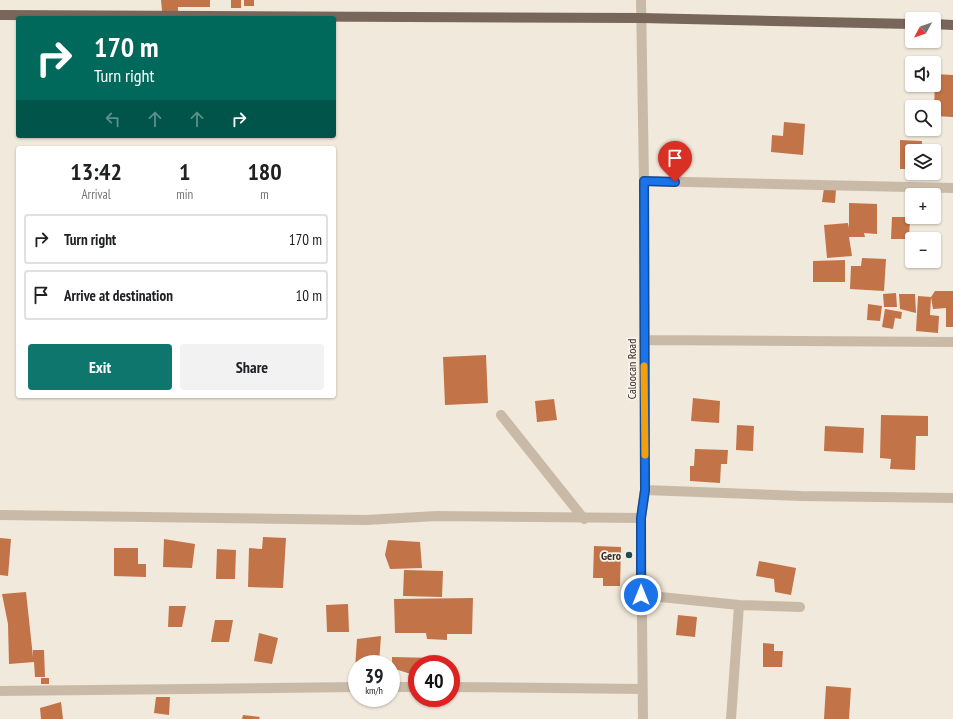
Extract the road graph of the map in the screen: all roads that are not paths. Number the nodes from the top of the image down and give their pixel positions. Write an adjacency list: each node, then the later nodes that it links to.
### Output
1 (641, 0): 5 (street, Caloocan Road)
2 (0, 15): 3 (main road)
3 (214, 16)
4 (336, 17): 5 (main road)
5 (641, 18): 6 (main road); 9 (street, Caloocan Road)
6 (905, 24)
7 (941, 24): 8 (main road)
8 (953, 25)
9 (644, 181): 10 (street); 11 (street, Caloocan Road)
10 (953, 188)
11 (644, 340): 12 (street); 14 (street, Caloocan Road)
12 (953, 342)
13 (501, 415): 18 (street)
14 (645, 490): 15 (street); 17 (street, Caloocan Road)
15 (953, 498)
16 (0, 515): 18 (street)
17 (641, 518): 18 (street); 19 (street, Caloocan Road)
18 (584, 519)
19 (641, 595): 20 (street); 24 (street, Caloocan Road)
20 (739, 605): 21 (street); 27 (street)
21 (800, 607)
22 (348, 687): 25 (street)
23 (460, 687): 24 (street)
24 (642, 689): 26 (street, Caloocan Road)
25 (0, 690)
26 (643, 719)
27 (731, 719)

